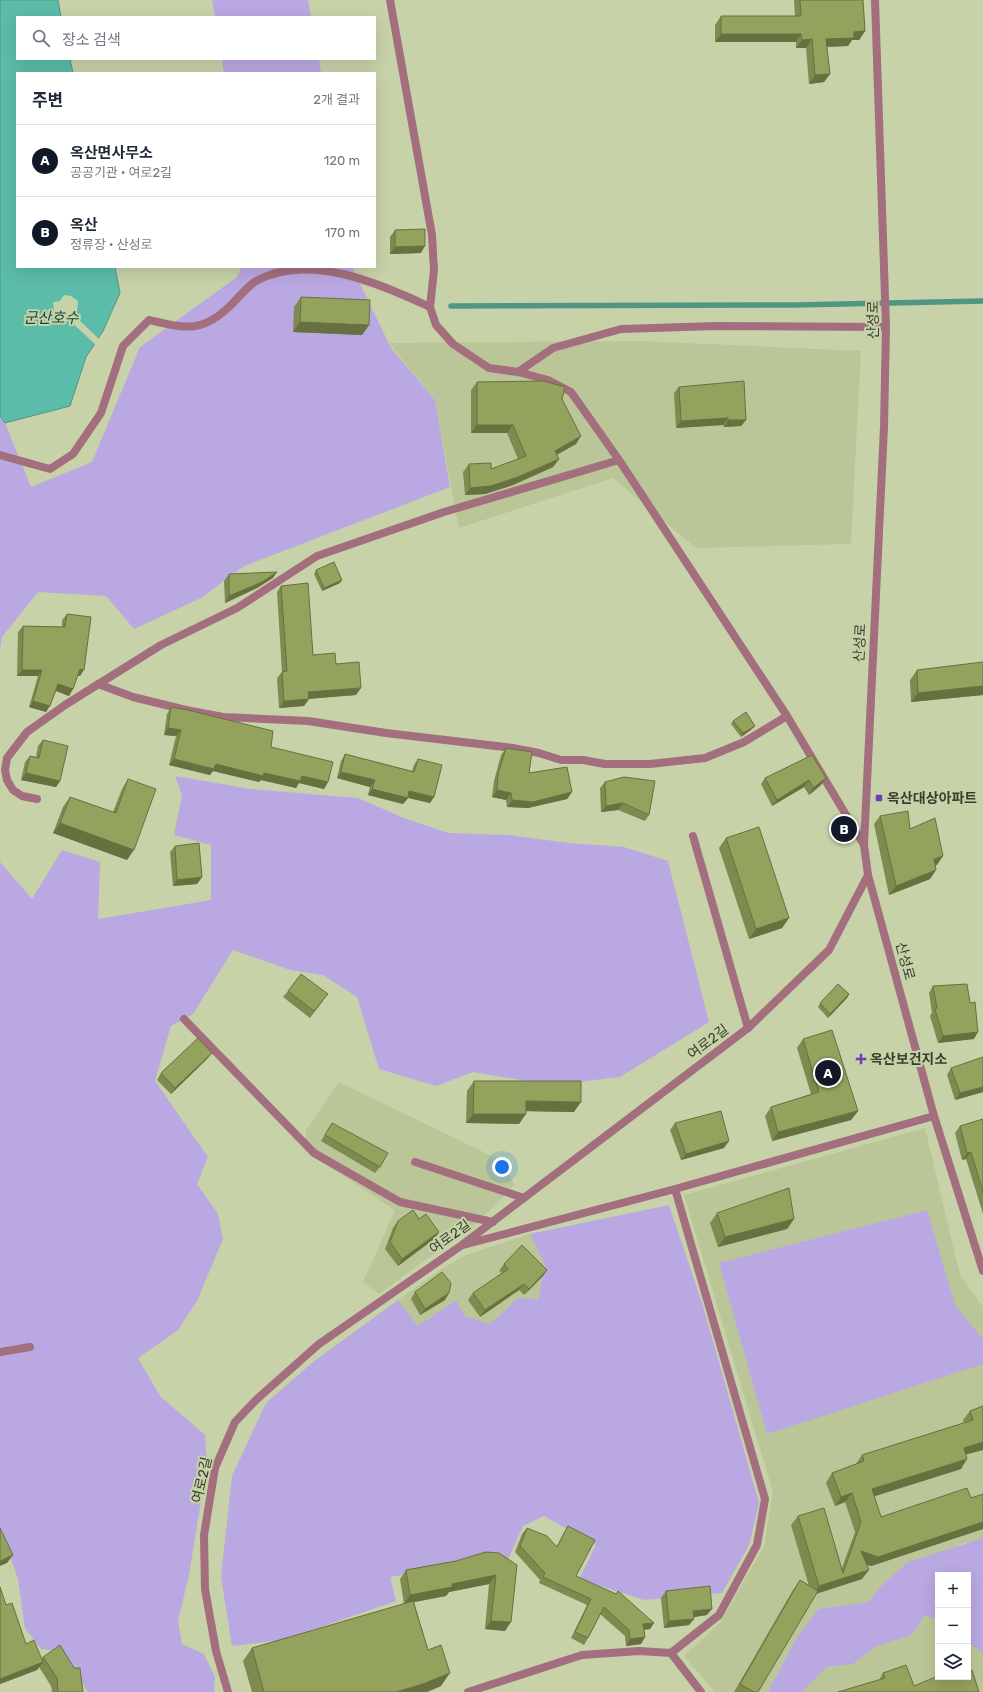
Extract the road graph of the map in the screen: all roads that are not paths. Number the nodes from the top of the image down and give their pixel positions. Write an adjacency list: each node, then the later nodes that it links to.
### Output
1 (390, 0): 3 (street)
2 (875, 0): 4 (street, 산성로)
3 (430, 307): 5 (street); 6 (street)
4 (886, 327): 5 (street); 12 (street, 산성로)
5 (518, 372): 7 (street)
6 (0, 456)
7 (618, 460): 8 (street); 9 (street)
8 (98, 684): 9 (street); 10 (street)
9 (787, 716): 12 (street)
10 (37, 799)
11 (693, 836): 15 (street)
12 (864, 845): 13 (street, 산성로)
13 (868, 875): 15 (street, 여로2길); 16 (street, 산성로)
14 (184, 1019): 20 (street)
15 (748, 1028): 19 (street, 여로2길)
16 (934, 1116): 18 (street); 22 (street, 산성로)
17 (415, 1162): 19 (street)
18 (675, 1190): 21 (street); 25 (street)
19 (524, 1198): 20 (street, 여로2길)
20 (493, 1222): 21 (street, 여로2길)
21 (462, 1245): 26 (street, 여로2길)
22 (983, 1271)
23 (30, 1347): 24 (street)
24 (0, 1352)
25 (671, 1653): 27 (street); 28 (street)
26 (228, 1692)
27 (468, 1692)
28 (701, 1692)

